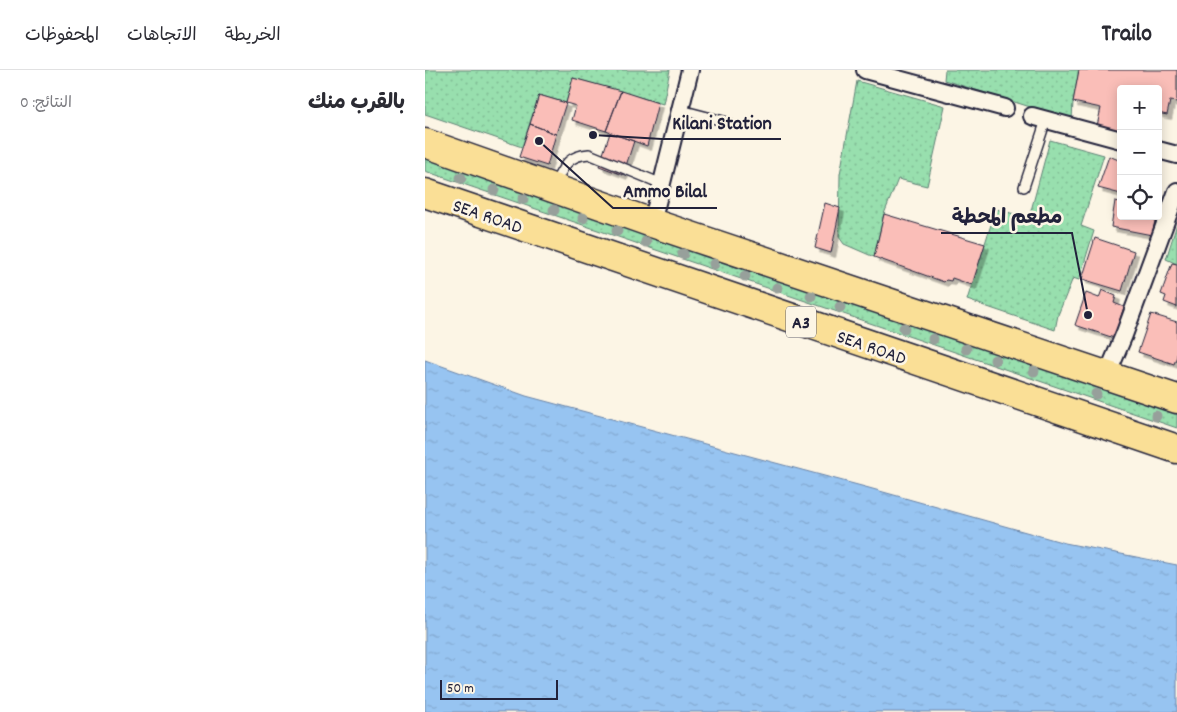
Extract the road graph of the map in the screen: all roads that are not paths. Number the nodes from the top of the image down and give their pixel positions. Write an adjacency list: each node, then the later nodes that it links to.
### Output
1 (690, 70): 4 (street)
2 (868, 70): 3 (street)
3 (1005, 108)
4 (681, 110): 6 (lane); 11 (street)
5 (1039, 118): 7 (street); 13 (lane)
6 (727, 122)
7 (1117, 139)
8 (425, 143): 12 (highway, A3)
9 (1162, 151): 10 (street)
10 (1177, 155)
11 (662, 184): 12 (lane); 16 (street)
12 (552, 188): 16 (highway, A3)
13 (1024, 188)
14 (1177, 191): 17 (street)
15 (425, 193): 19 (highway, SEA ROAD / A3)
16 (652, 223): 17 (highway, A3)
17 (1107, 375): 18 (highway, A3)
18 (1177, 399)
19 (1177, 449)

